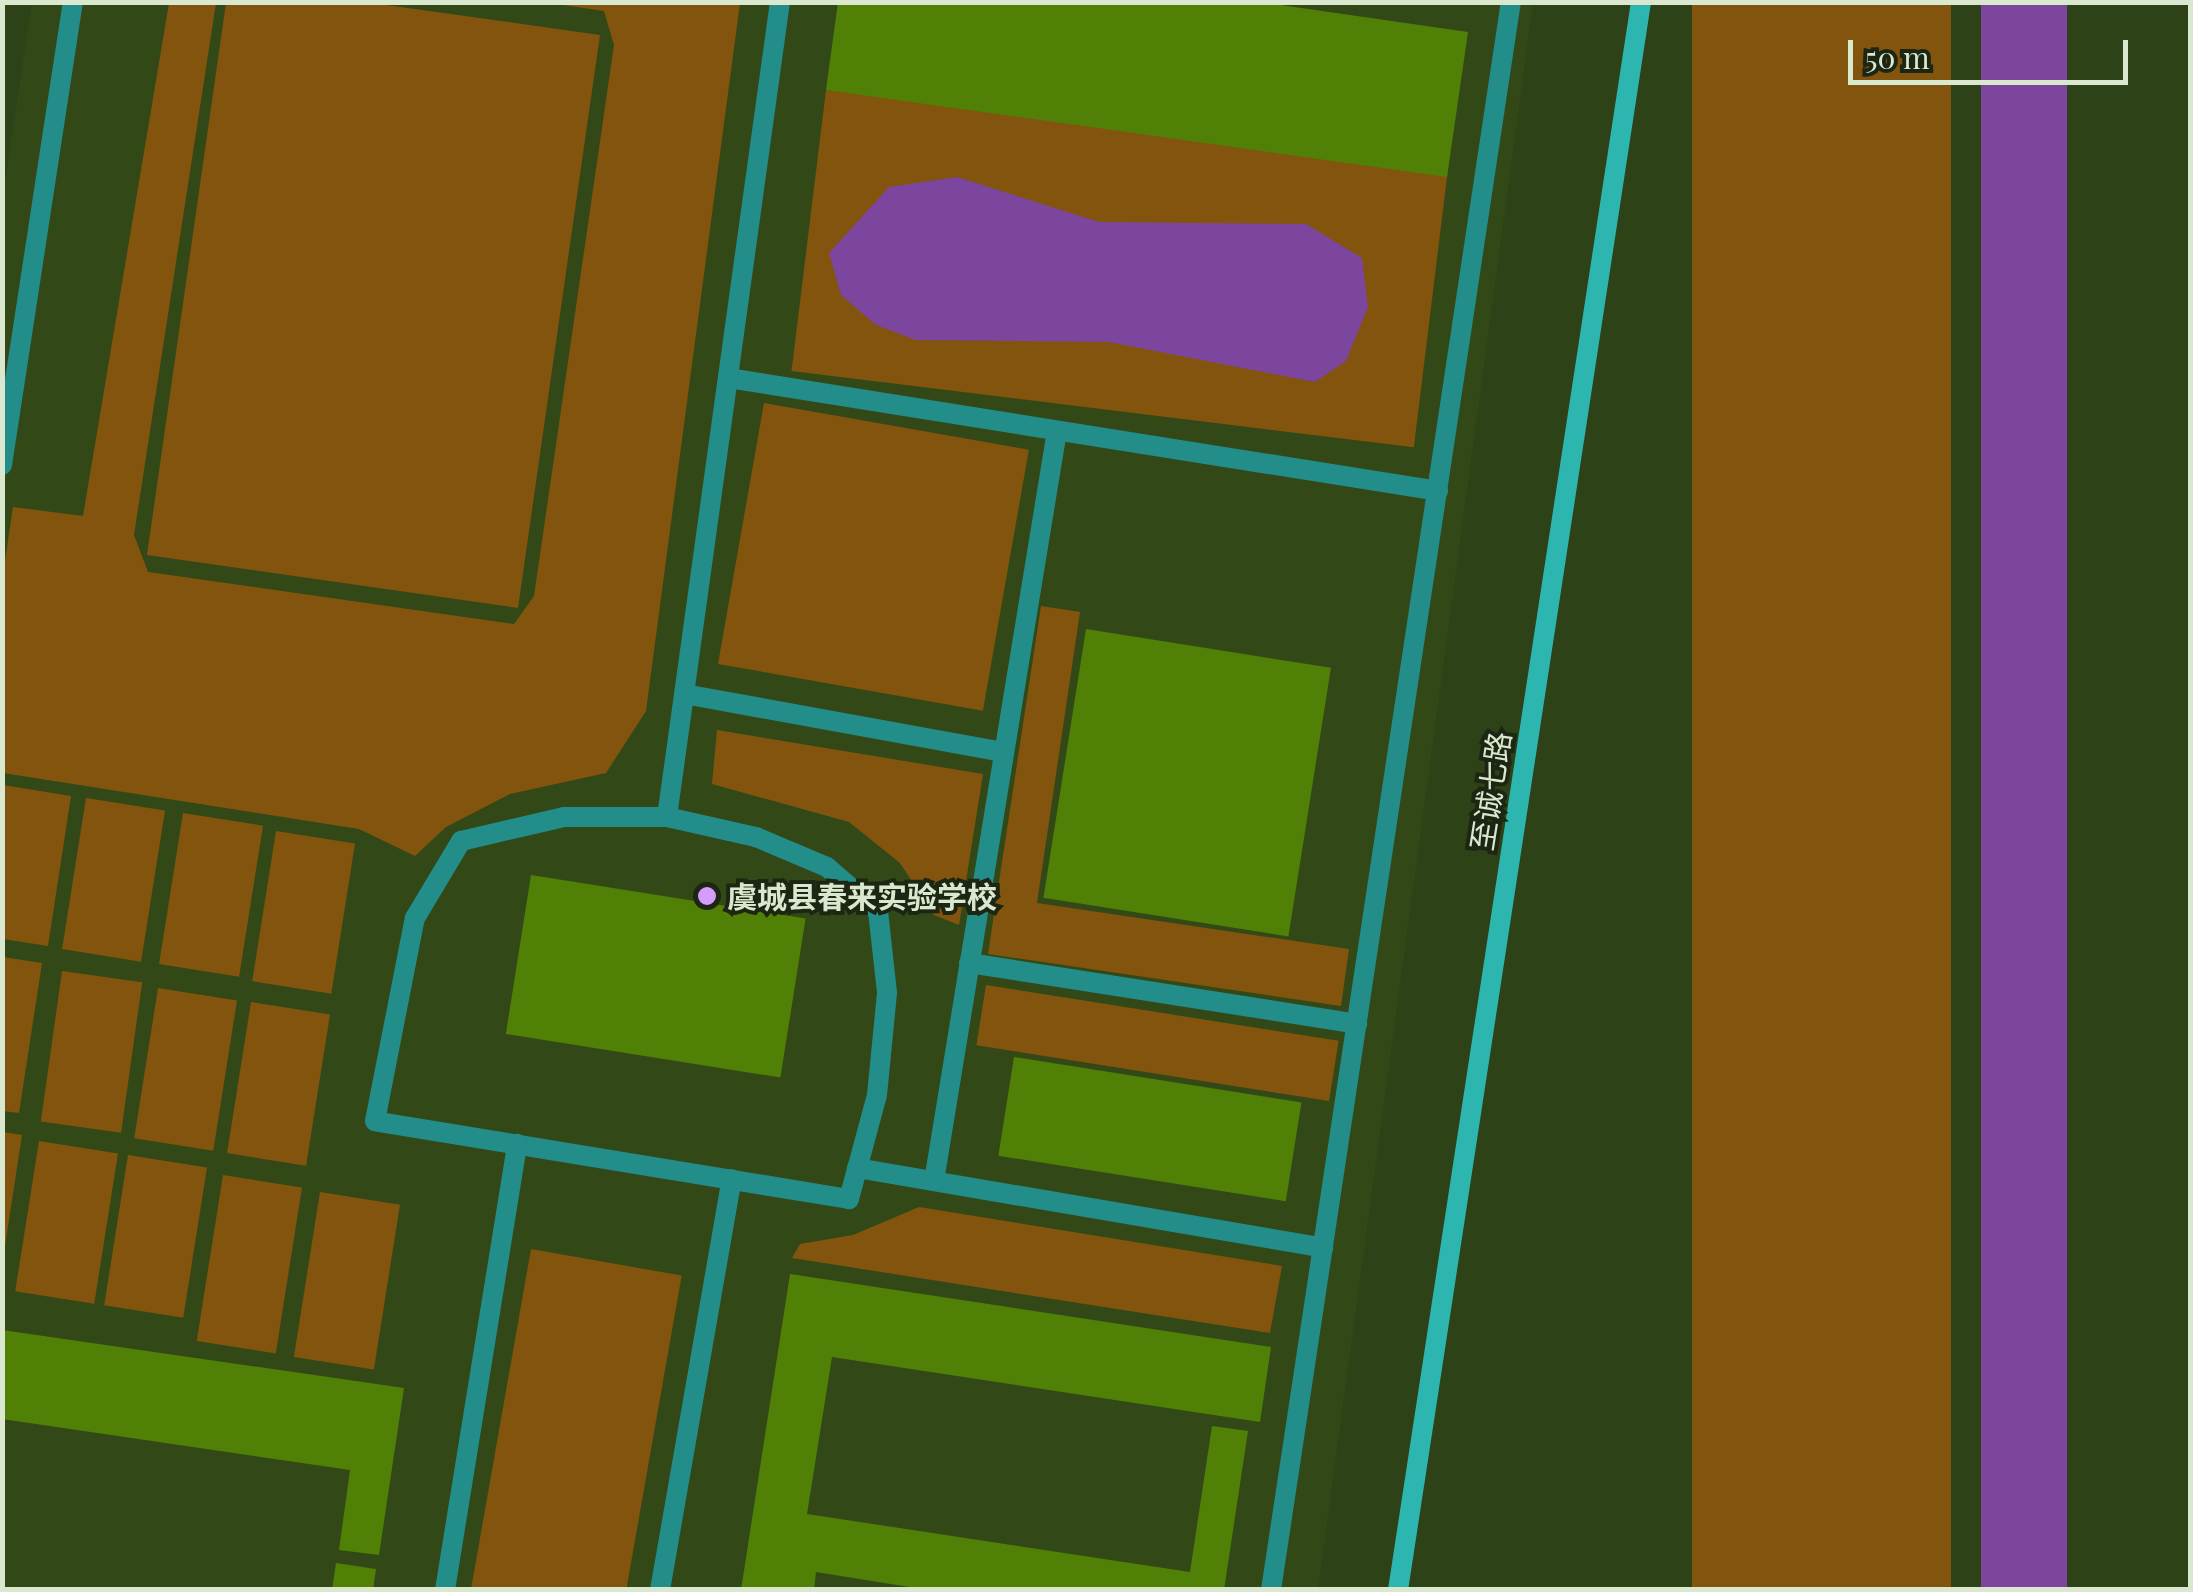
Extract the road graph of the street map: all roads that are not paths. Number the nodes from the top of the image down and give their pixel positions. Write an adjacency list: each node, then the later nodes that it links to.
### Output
1 (73, 2): 7 (lane)
2 (780, 2): 5 (lane)
3 (1511, 2): 8 (lane)
4 (1642, 2): 22 (main road, 至诚七路)
5 (728, 378): 6 (lane); 9 (lane)
6 (1057, 430): 8 (lane); 10 (lane)
7 (2, 465)
8 (1438, 491): 13 (lane)
9 (684, 694): 10 (lane); 11 (lane)
10 (1004, 752): 12 (lane)
11 (668, 817): 14 (lane); 15 (lane)
12 (969, 963): 13 (lane); 17 (lane)
13 (1357, 1024): 18 (lane)
14 (517, 1144): 16 (lane); 19 (lane)
15 (857, 1168): 16 (lane); 17 (lane)
16 (732, 1180): 20 (lane)
17 (934, 1181): 18 (lane)
18 (1323, 1248): 21 (lane)
19 (446, 1590)
20 (660, 1590)
21 (1271, 1590)
22 (1398, 1590)

